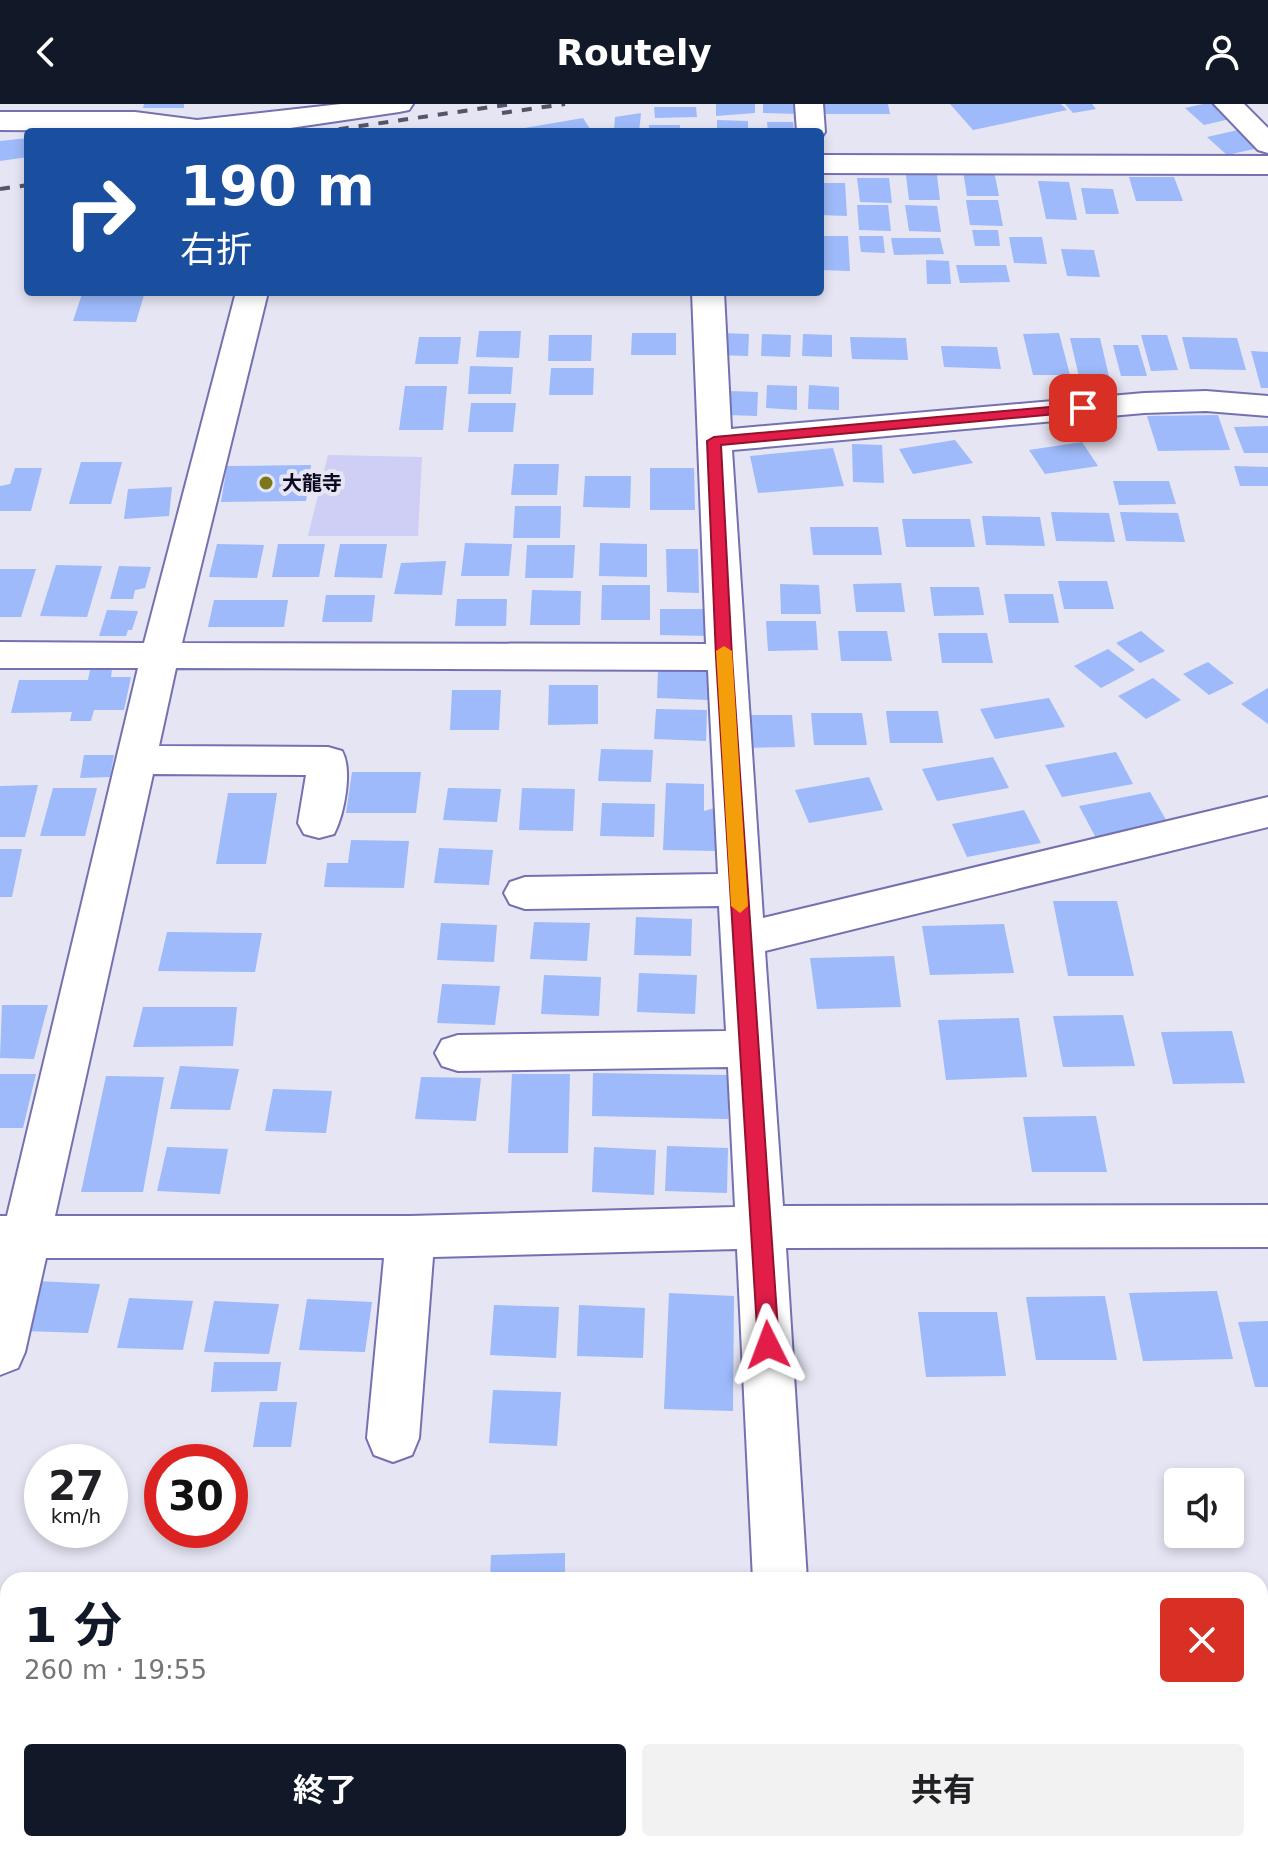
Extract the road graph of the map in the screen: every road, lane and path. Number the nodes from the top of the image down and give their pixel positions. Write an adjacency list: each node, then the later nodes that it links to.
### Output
1 (55, 104): 6 (street)
2 (399, 104): 5 (street)
3 (809, 104): 9 (street)
4 (1228, 104): 10 (street)
5 (272, 114): 8 (street)
6 (2, 121): 7 (street)
7 (189, 128)
8 (211, 128)
9 (811, 128)
10 (1268, 144)
11 (824, 164): 12 (street)
12 (1268, 165)
13 (251, 296): 18 (street)
14 (708, 296): 16 (street)
15 (1268, 406): 16 (street)
16 (714, 441): 19 (street)
17 (0, 655): 18 (street)
18 (160, 655): 19 (street); 20 (street)
19 (724, 657): 23 (street)
20 (136, 760): 22 (street); 30 (street)
21 (1268, 812): 25 (street)
22 (319, 823)
23 (739, 890): 24 (street); 25 (street)
24 (525, 893)
25 (742, 940): 26 (street)
26 (748, 1049): 27 (street); 29 (street)
27 (458, 1053)
28 (1268, 1226): 29 (street)
29 (762, 1227): 31 (street); 34 (street)
30 (13, 1237): 31 (street); 32 (street)
31 (410, 1237): 33 (street)
32 (0, 1352)
33 (393, 1438)
34 (780, 1572)

